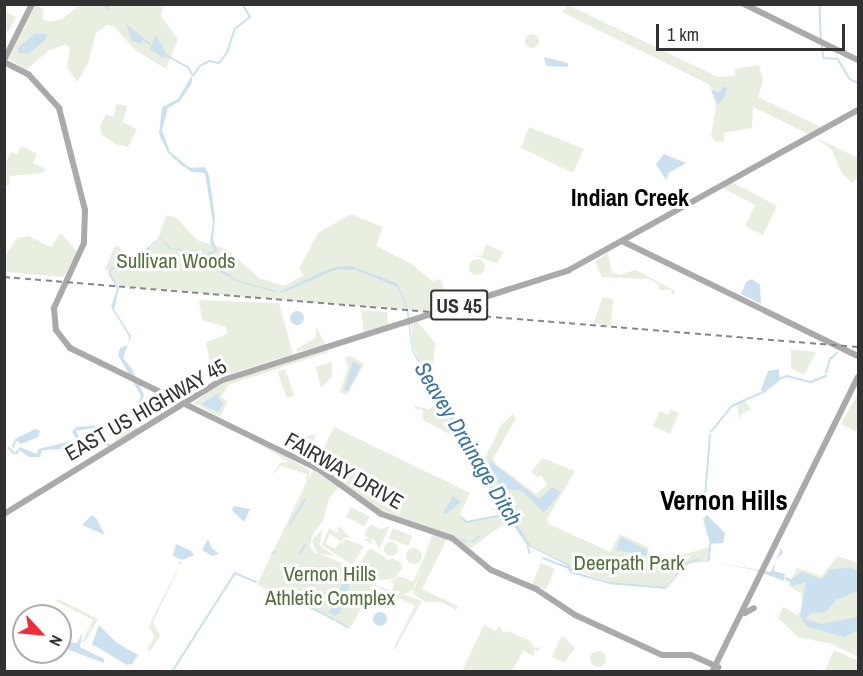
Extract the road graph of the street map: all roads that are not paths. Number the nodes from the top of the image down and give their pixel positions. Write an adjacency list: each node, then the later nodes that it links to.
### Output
1 (30, 4): 3 (main road)
2 (744, 4): 5 (main road)
3 (21, 23): 4 (main road); 6 (main road)
4 (4, 54)
5 (858, 60)
6 (4, 62): 12 (main road)
7 (858, 110): 8 (main road, US 45)
8 (625, 241): 9 (main road); 13 (main road, EAST US HIGHWAY 45 / US 45)
9 (858, 358)
10 (858, 377): 20 (main road)
11 (858, 382): 20 (main road)
12 (140, 385): 14 (main road); 15 (main road)
13 (195, 395): 15 (main road, EAST US HIGHWAY 45 / US 45); 16 (main road)
14 (170, 398): 15 (main road); 17 (main road)
15 (185, 402): 16 (main road, FAIRWAY DRIVE); 17 (main road, EAST US HIGHWAY 45 / US 45); 19 (main road, FAIRWAY DRIVE)
16 (195, 406): 19 (main road, FAIRWAY DRIVE)
17 (175, 409): 18 (main road, EAST US HIGHWAY 45 / US 45)
18 (4, 514)
19 (458, 543): 24 (main road, FAIRWAY DRIVE)
20 (765, 568): 21 (main road)
21 (762, 576): 23 (main road); 24 (main road)
22 (754, 608): 23 (main road)
23 (746, 613): 24 (main road)
24 (715, 668)

